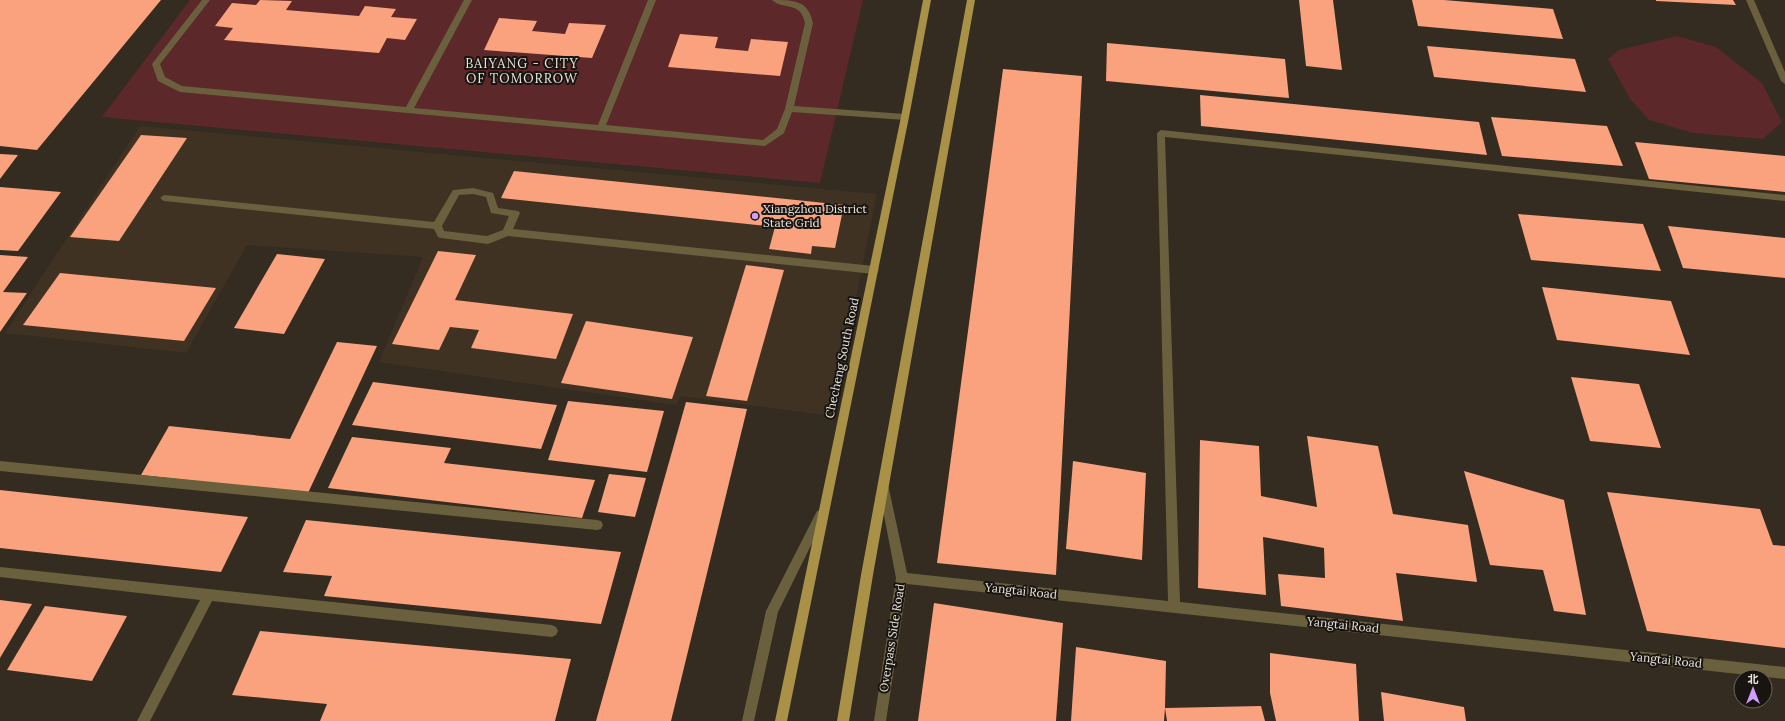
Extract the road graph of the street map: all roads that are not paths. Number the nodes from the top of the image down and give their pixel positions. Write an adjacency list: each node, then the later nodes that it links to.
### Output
1 (206, 0): 10 (street)
2 (468, 0): 10 (street)
3 (652, 0): 12 (street)
4 (776, 0): 9 (street)
5 (927, 0): 11 (main road, Checheng South Road)
6 (970, 0): 19 (main road)
7 (1750, 0): 8 (street)
8 (1785, 81)
9 (789, 109): 11 (street); 12 (street)
10 (409, 110): 12 (street)
11 (905, 117): 17 (main road, Checheng South Road)
12 (600, 128)
13 (164, 198): 15 (street)
14 (1785, 198): 25 (street)
15 (437, 226): 16 (street); 16 (street)
16 (506, 232): 17 (street)
17 (874, 270): 20 (main road, Checheng South Road)
18 (0, 466): 21 (street)
19 (883, 484): 23 (street, Overpass Side Road); 31 (main road)
20 (825, 508): 29 (street); 30 (main road, Checheng South Road)
21 (598, 525)
22 (0, 572): 24 (street)
23 (902, 578): 25 (street, Yangtai Road); 32 (street, Overpass Side Road)
24 (209, 594): 26 (street); 28 (street)
25 (1174, 607): 27 (street, Yangtai Road)
26 (552, 631)
27 (1785, 673)
28 (143, 721)
29 (748, 721)
30 (781, 721)
31 (843, 721)
32 (880, 721)

